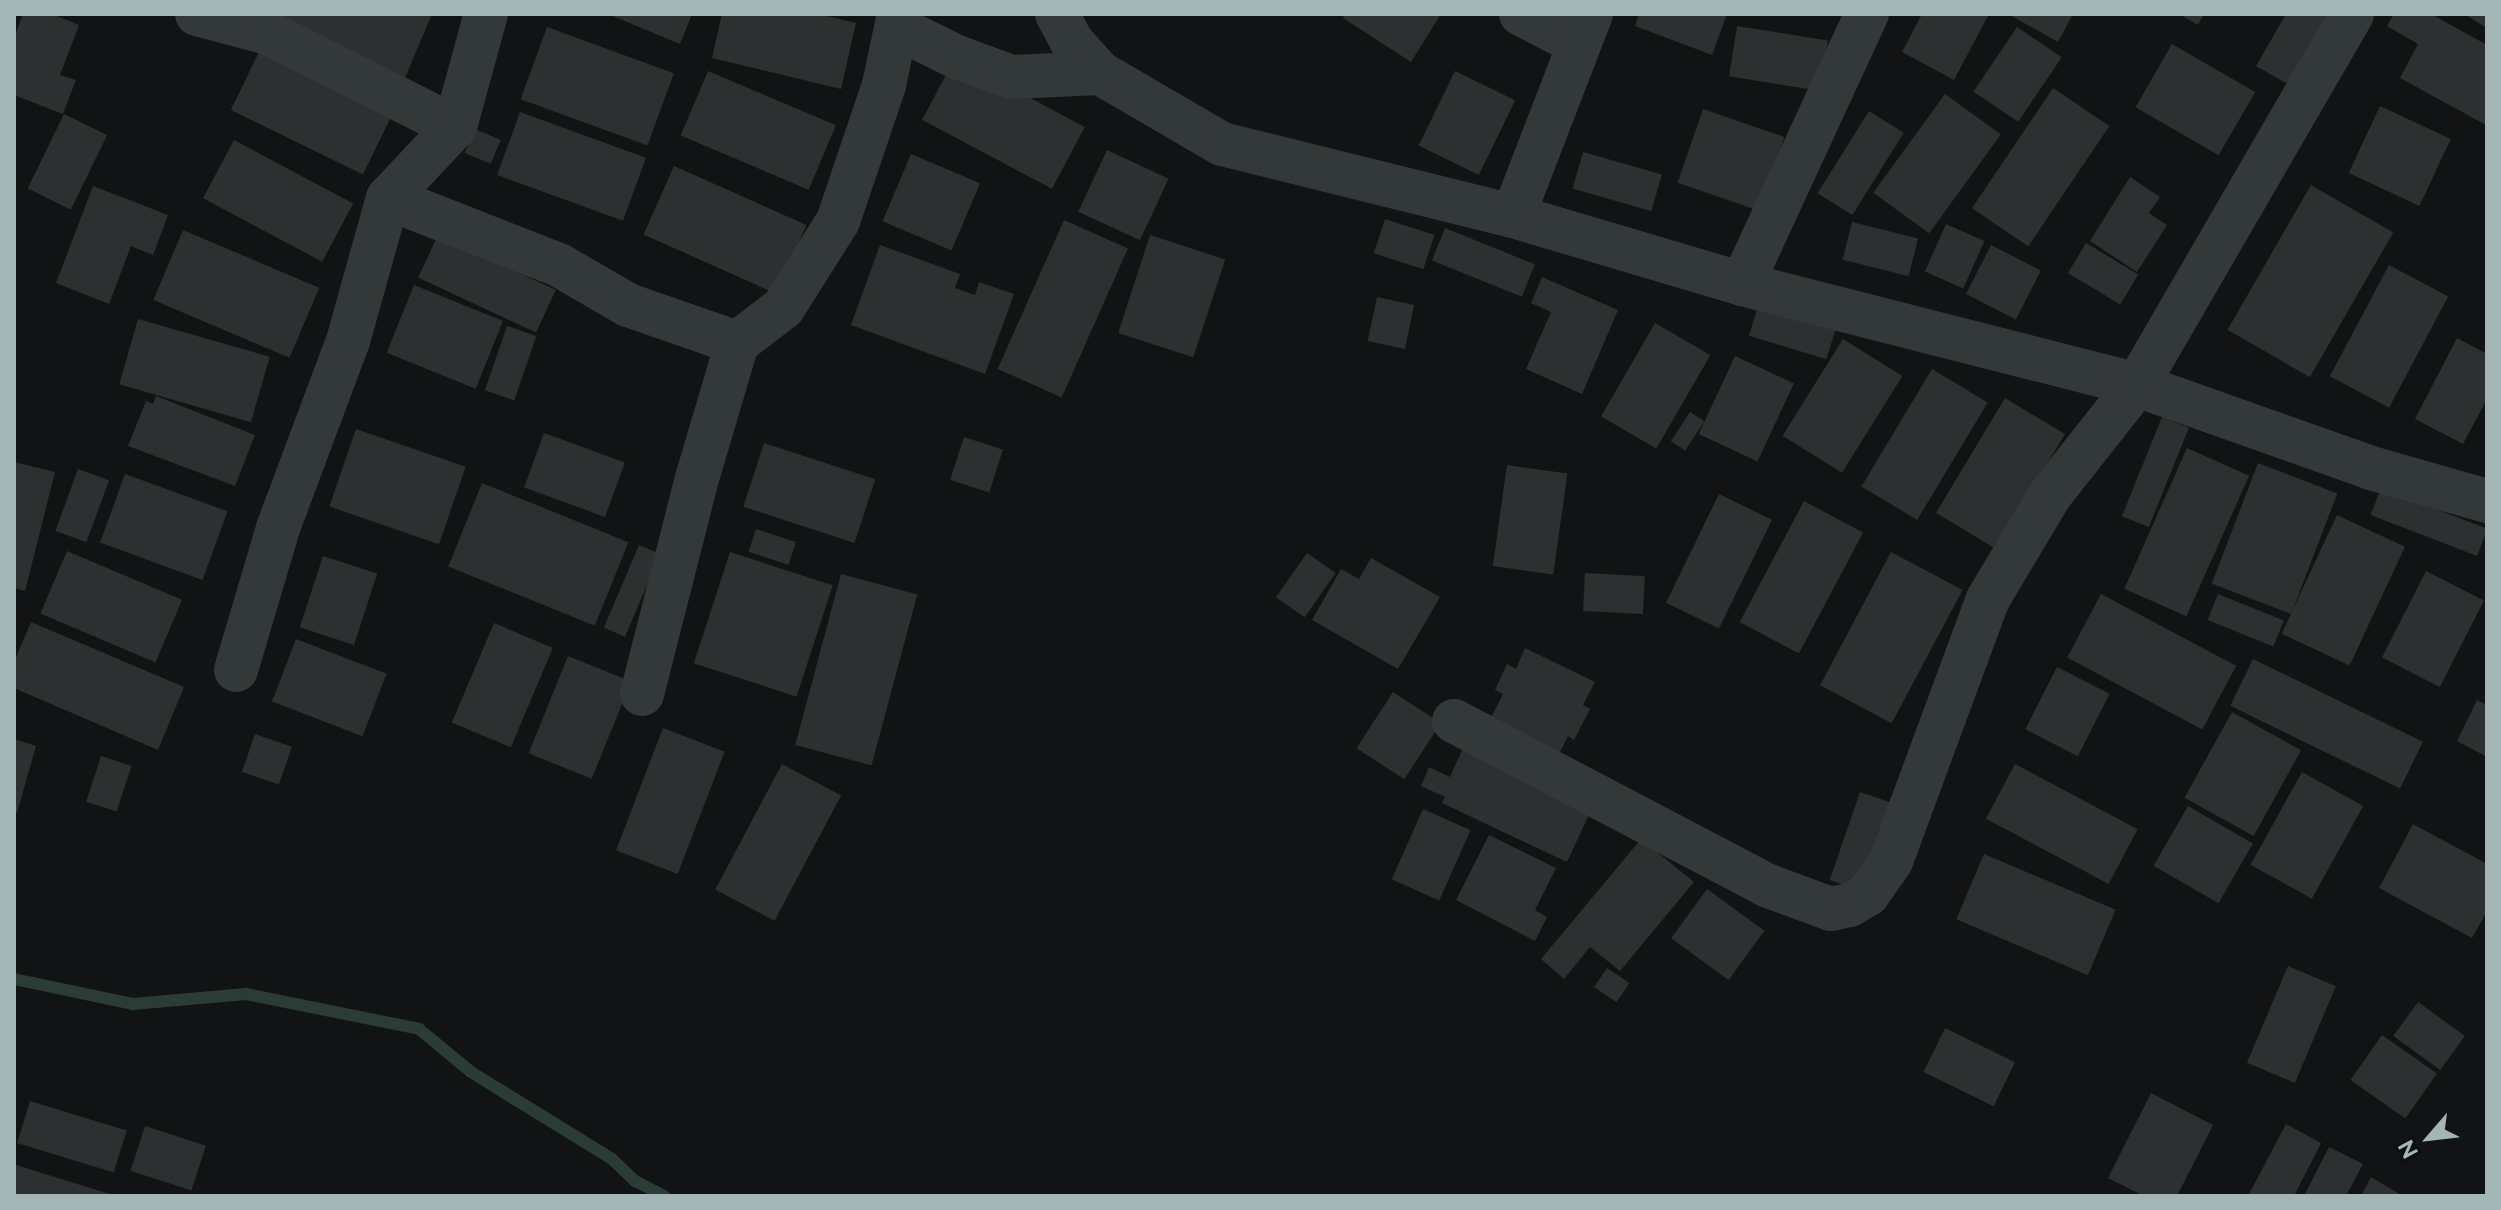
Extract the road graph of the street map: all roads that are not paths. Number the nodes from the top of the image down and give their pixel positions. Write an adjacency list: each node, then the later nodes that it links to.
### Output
1 (197, 14): 10 (street)
2 (486, 14): 10 (street)
3 (1057, 14): 9 (street)
4 (1521, 14): 8 (street)
5 (1867, 14): 13 (street)
6 (2352, 14): 15 (street)
7 (898, 21): 9 (street); 14 (street)
8 (1585, 29): 12 (street)
9 (1100, 73): 12 (street)
10 (455, 127): 11 (street)
11 (388, 198): 14 (street); 17 (street)
12 (1513, 216): 13 (street)
13 (1742, 284): 15 (street)
14 (737, 343): 18 (street)
15 (2137, 385): 16 (street); 19 (street)
16 (2487, 501)
17 (236, 670)
18 (642, 694)
19 (1454, 721)

